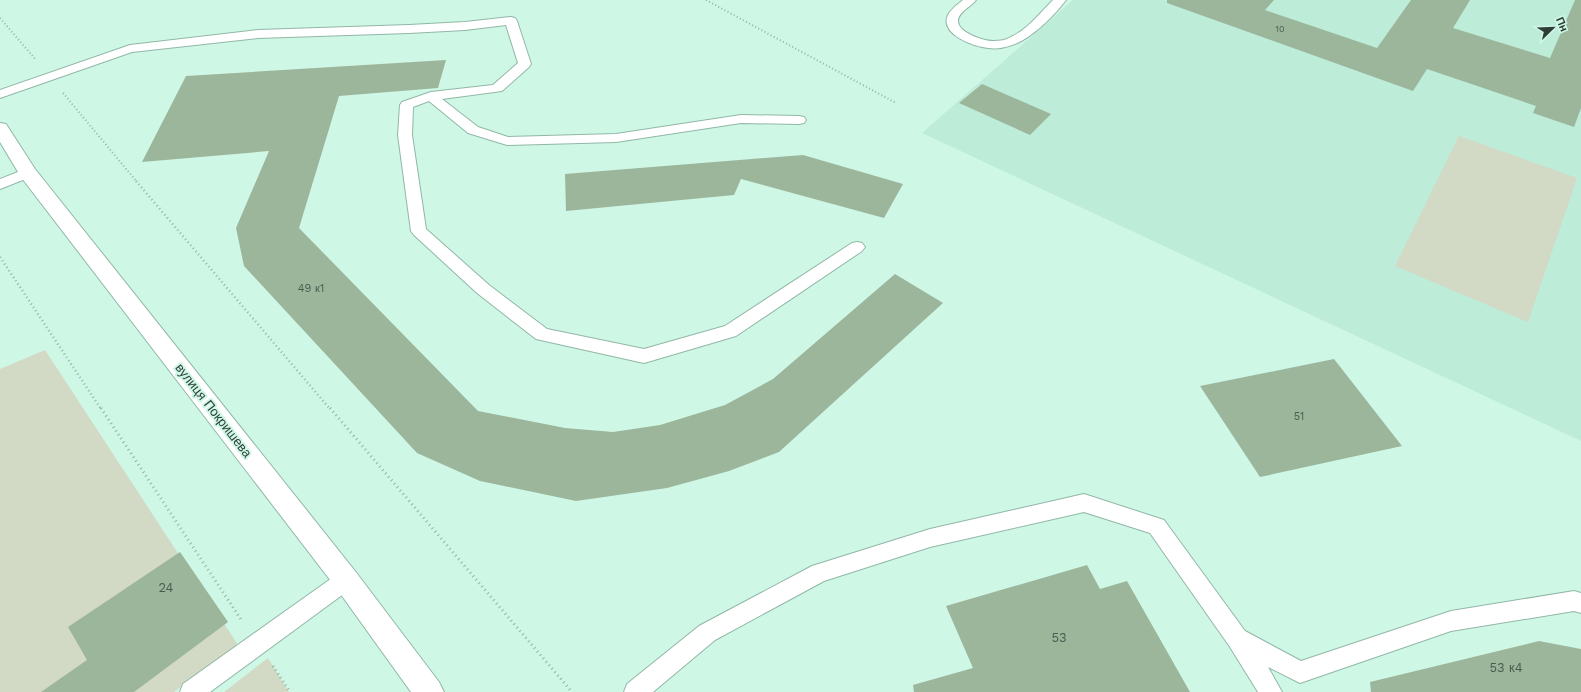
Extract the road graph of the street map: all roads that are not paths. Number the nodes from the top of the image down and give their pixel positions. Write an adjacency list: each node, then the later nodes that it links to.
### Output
1 (970, 0): 2 (lane)
2 (1060, 0)
3 (0, 94): 4 (lane)
4 (431, 96): 5 (lane); 9 (lane)
5 (799, 120)
6 (0, 128): 7 (street, вулиця Покришева)
7 (28, 173): 8 (lane); 10 (street, вулиця Покришева)
8 (0, 184)
9 (857, 247)
10 (346, 580): 13 (lane); 14 (street, вулиця Покришева)
11 (1581, 603): 12 (lane)
12 (1237, 640): 15 (lane); 16 (lane)
13 (191, 692)
14 (429, 692)
15 (634, 692)
16 (1271, 692)

